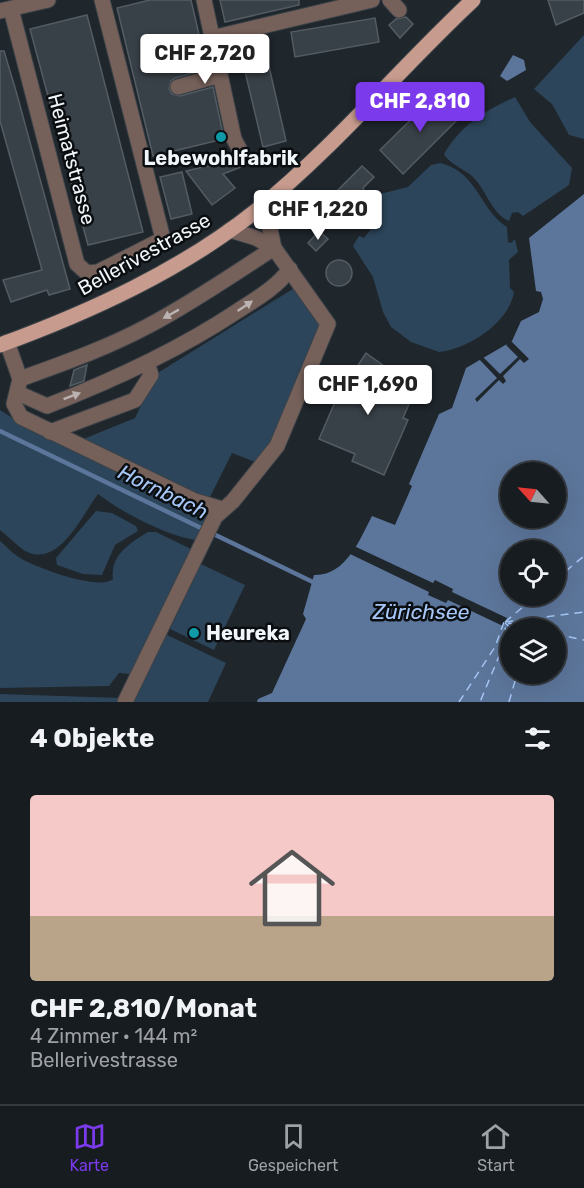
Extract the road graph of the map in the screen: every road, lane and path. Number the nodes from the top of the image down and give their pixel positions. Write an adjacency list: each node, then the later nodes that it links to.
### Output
1 (48, 0): 6 (street)
2 (102, 0): 6 (street, Heimatstrasse)
3 (204, 0): 7 (street)
4 (372, 0): 7 (street)
5 (473, 0): 11 (main road, Bellerivestrasse)
6 (6, 10)
7 (212, 38): 8 (street)
8 (220, 75): 9 (street); 10 (street)
9 (178, 87)
10 (243, 156)
11 (271, 199): 12 (main road, Bellerivestrasse); 13 (street)
12 (230, 230): 13 (street); 15 (main road, Bellerivestrasse)
13 (274, 248): 14 (street); 17 (street, one-way to 17)
14 (290, 269): 16 (street, one-way to 14); 19 (street)
15 (4, 343): 17 (street)
16 (147, 363): 17 (street, one-way to 16); 18 (street)
17 (19, 386): 18 (street)
18 (50, 432): 19 (street)
19 (218, 513): 20 (street)
20 (125, 702)

